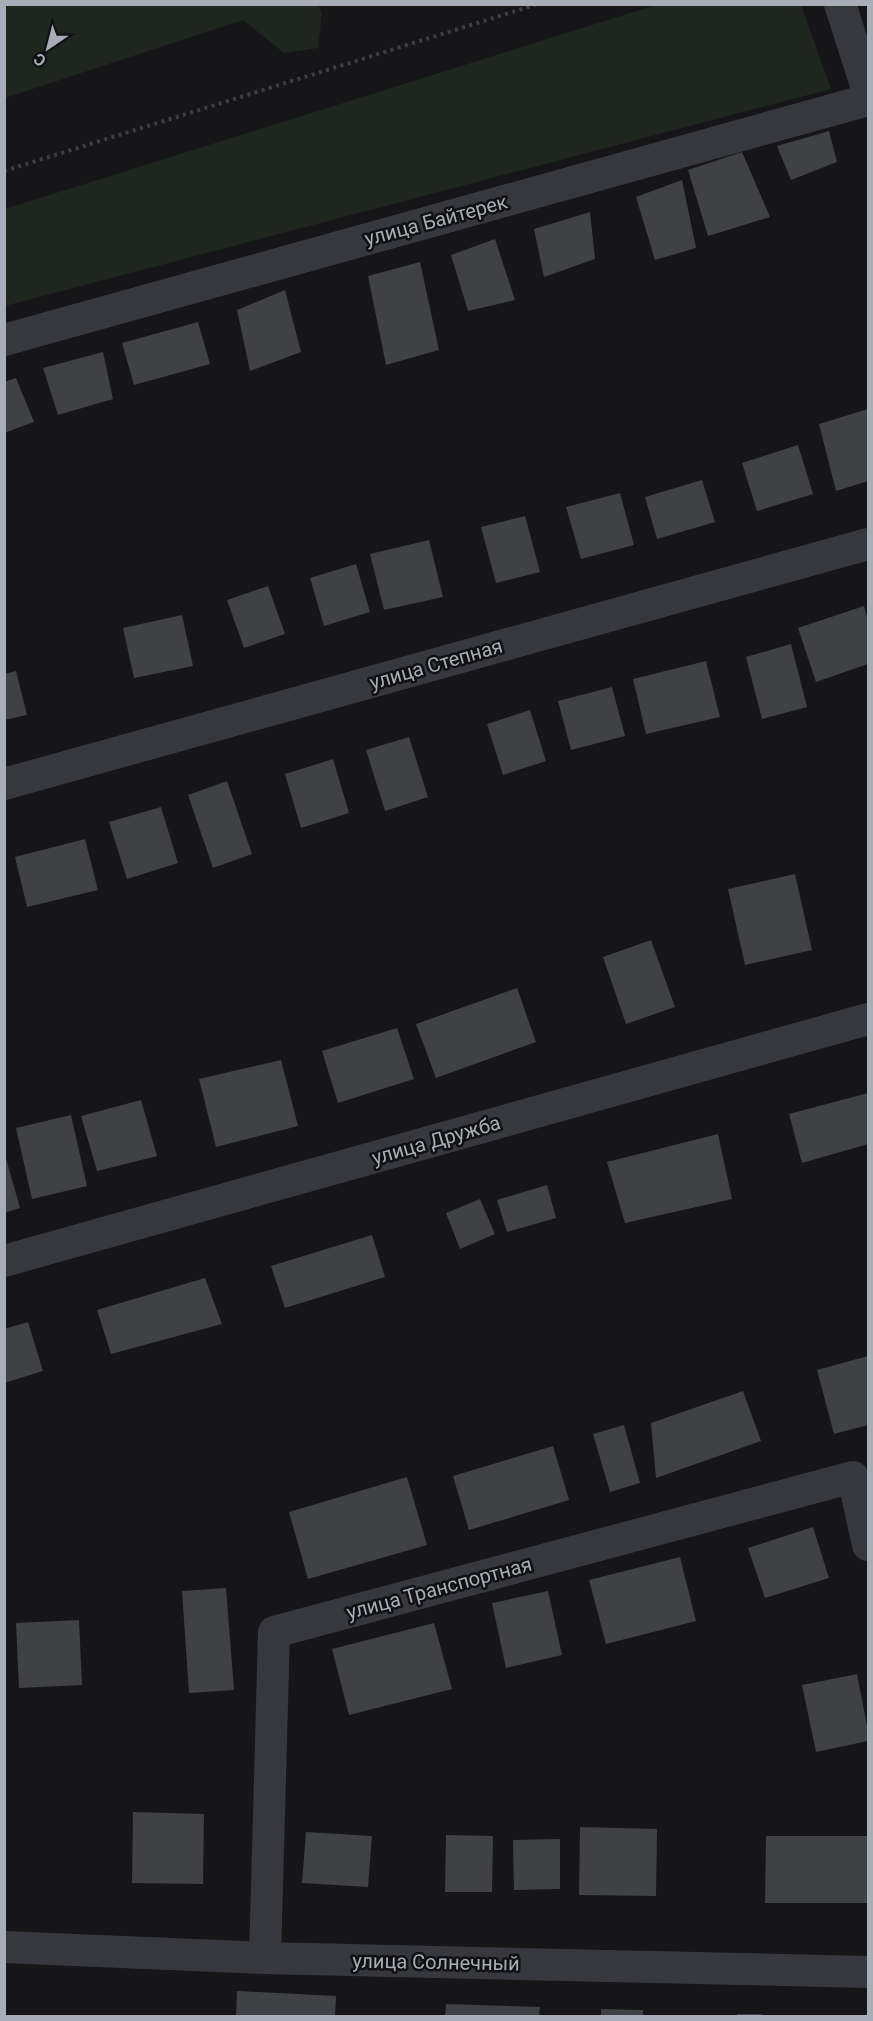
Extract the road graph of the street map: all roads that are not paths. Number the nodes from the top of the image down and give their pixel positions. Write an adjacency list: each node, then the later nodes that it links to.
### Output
1 (840, 4): 2 (street)
2 (868, 92)
3 (868, 100): 4 (street, улица Байтерек)
4 (4, 340)
5 (868, 544): 6 (street, улица Степная)
6 (4, 784)
7 (868, 1019): 8 (street, улица Дружба)
8 (4, 1261)
9 (868, 1545): 11 (street, улица Транспортная)
10 (4, 1947): 11 (street, улица Солнечный)
11 (265, 1958): 12 (street, улица Солнечный)
12 (868, 1972)

